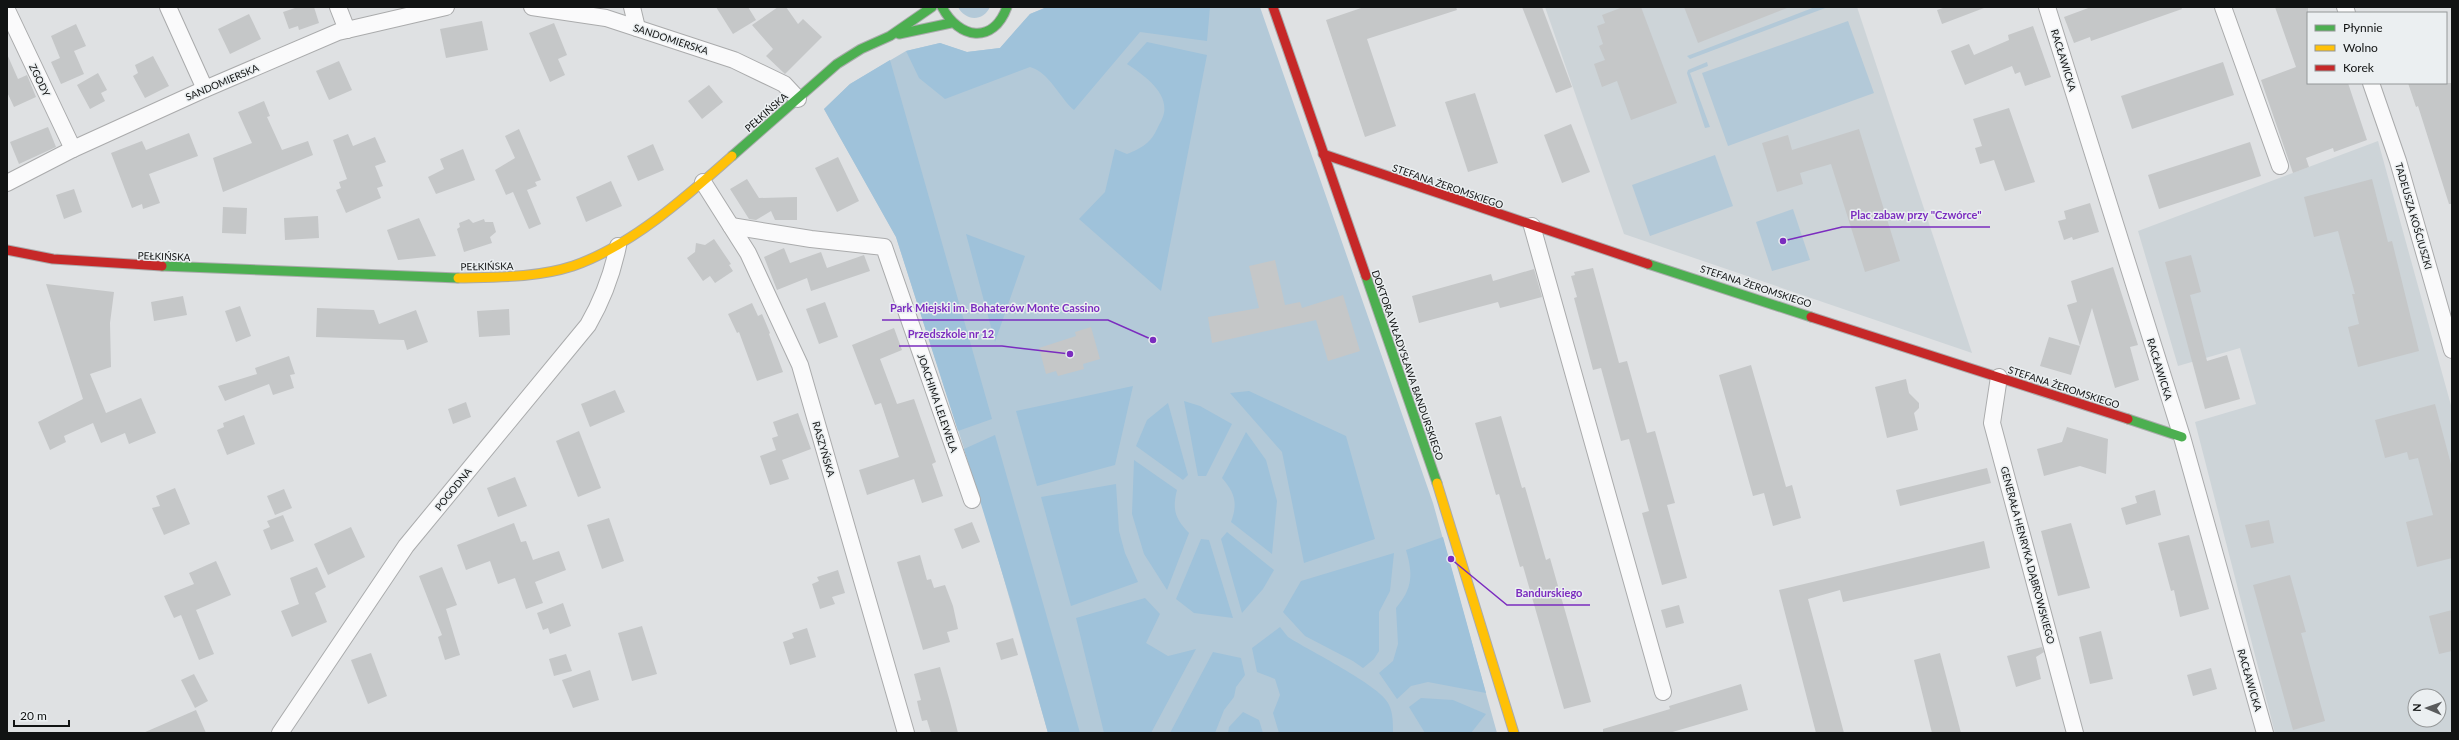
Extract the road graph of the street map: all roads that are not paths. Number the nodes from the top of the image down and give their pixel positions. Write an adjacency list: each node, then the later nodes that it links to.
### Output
1 (168, 7): 18 (street)
2 (338, 7): 15 (street)
3 (446, 7): 15 (street, SANDOMIERSKA)
4 (532, 7): 14 (street, SANDOMIERSKA)
5 (632, 7): 14 (street)
6 (932, 7): 16 (street, PEŁKIŃSKA)
7 (942, 7): 13 (street)
8 (1007, 7): 13 (street)
9 (1273, 7): 21 (street, DOKTORA WŁADYSŁAWA BANDURSKIEGO)
10 (2223, 7): 22 (street)
11 (2049, 8): 31 (street, RACŁAWICKA)
12 (7, 10): 20 (street, ZGODY)
13 (951, 24): 16 (street, PEŁKIŃSKA)
14 (637, 28): 19 (street, SANDOMIERSKA)
15 (347, 30): 18 (street, SANDOMIERSKA)
16 (890, 36): 19 (street, PEŁKIŃSKA)
17 (2371, 84): 29 (street, TADEUSZA KOŚCIUSZKI)
18 (204, 89): 20 (street, SANDOMIERSKA)
19 (798, 99): 23 (street, PEŁKIŃSKA)
20 (74, 149): 24 (street, SANDOMIERSKA)
21 (1324, 154): 26 (street, STEFANA ŻEROMSKIEGO); 36 (street, DOKTORA WŁADYSŁAWA BANDURSKIEGO)
22 (2280, 166)
23 (703, 182): 25 (street, RASZYŃSKA); 27 (street, PEŁKIŃSKA)
24 (7, 183)
25 (731, 226): 32 (street, JOACHIMA LELEWELA); 35 (street, RASZYŃSKA)
26 (1532, 226): 30 (street, STEFANA ŻEROMSKIEGO); 33 (street)
27 (618, 246): 28 (street, PEŁKIŃSKA); 34 (street, POGODNA)
28 (7, 250)
29 (2452, 350)
30 (1999, 377): 31 (street, STEFANA ŻEROMSKIEGO); 37 (street, GENERAŁA HENRYKA DĄBROWSKIEGO)
31 (2182, 437): 38 (street, RACŁAWICKA)
32 (972, 500)
33 (1663, 692)
34 (280, 733)
35 (906, 733)
36 (1514, 733)
37 (2075, 733)
38 (2265, 733)

